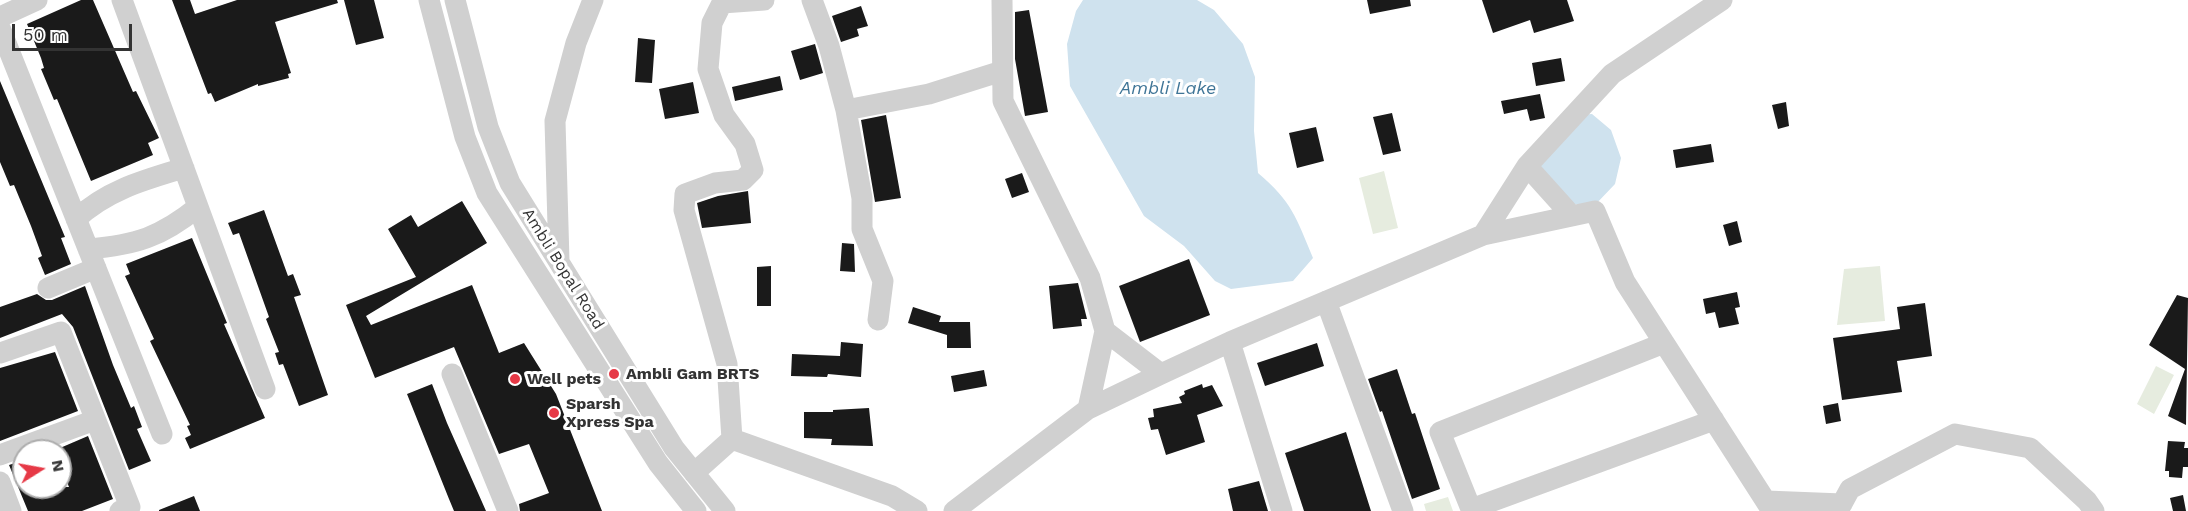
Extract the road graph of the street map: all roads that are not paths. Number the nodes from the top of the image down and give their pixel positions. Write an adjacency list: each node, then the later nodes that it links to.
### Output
1 (37, 0): 10 (street)
2 (122, 0): 15 (street)
3 (429, 0): 39 (street, Ambli Bopal Road)
4 (455, 0): 21 (street, Ambli Bopal Road)
5 (593, 0): 21 (street)
6 (764, 0): 36 (street)
7 (812, 0): 13 (street)
8 (1002, 0): 12 (street)
9 (1722, 0): 14 (street)
10 (0, 17)
11 (0, 28): 18 (street)
12 (1002, 71): 13 (street); 25 (street)
13 (846, 110): 24 (street)
14 (1527, 166): 17 (street); 19 (street)
15 (184, 168): 16 (street); 18 (street)
16 (198, 207): 20 (street); 31 (street)
17 (1572, 216): 19 (street); 27 (street)
18 (76, 219): 20 (street)
19 (1483, 235): 23 (street)
20 (92, 259): 22 (street); 35 (street)
21 (559, 265): 37 (street, Ambli Bopal Road)
22 (48, 288)
23 (1326, 301): 26 (street); 52 (street)
24 (878, 320)
25 (1106, 331): 30 (street); 32 (street)
26 (1230, 342): 30 (street); 51 (street)
27 (1664, 343): 34 (street); 34 (street)
28 (0, 354): 33 (street)
29 (452, 374): 46 (street)
30 (1161, 374): 32 (street)
31 (265, 389)
32 (1088, 409): 50 (street)
33 (95, 420): 38 (street); 45 (street)
34 (1714, 420): 42 (street)
35 (162, 435)
36 (732, 439): 40 (street); 49 (street)
37 (674, 448): 39 (street); 40 (street, Ambli Bopal Road)
38 (0, 455)
39 (658, 463): 47 (street, Ambli Bopal Road)
40 (694, 473): 48 (street, Ambli Bopal Road)
41 (0, 482): 44 (street)
42 (1769, 506): 43 (street)
43 (1840, 508): 53 (street)
44 (11, 511)
45 (120, 511)
46 (508, 511)
47 (696, 511)
48 (725, 511)
49 (917, 511)
50 (954, 511)
51 (1282, 511)
52 (1403, 511)
53 (2094, 511)

